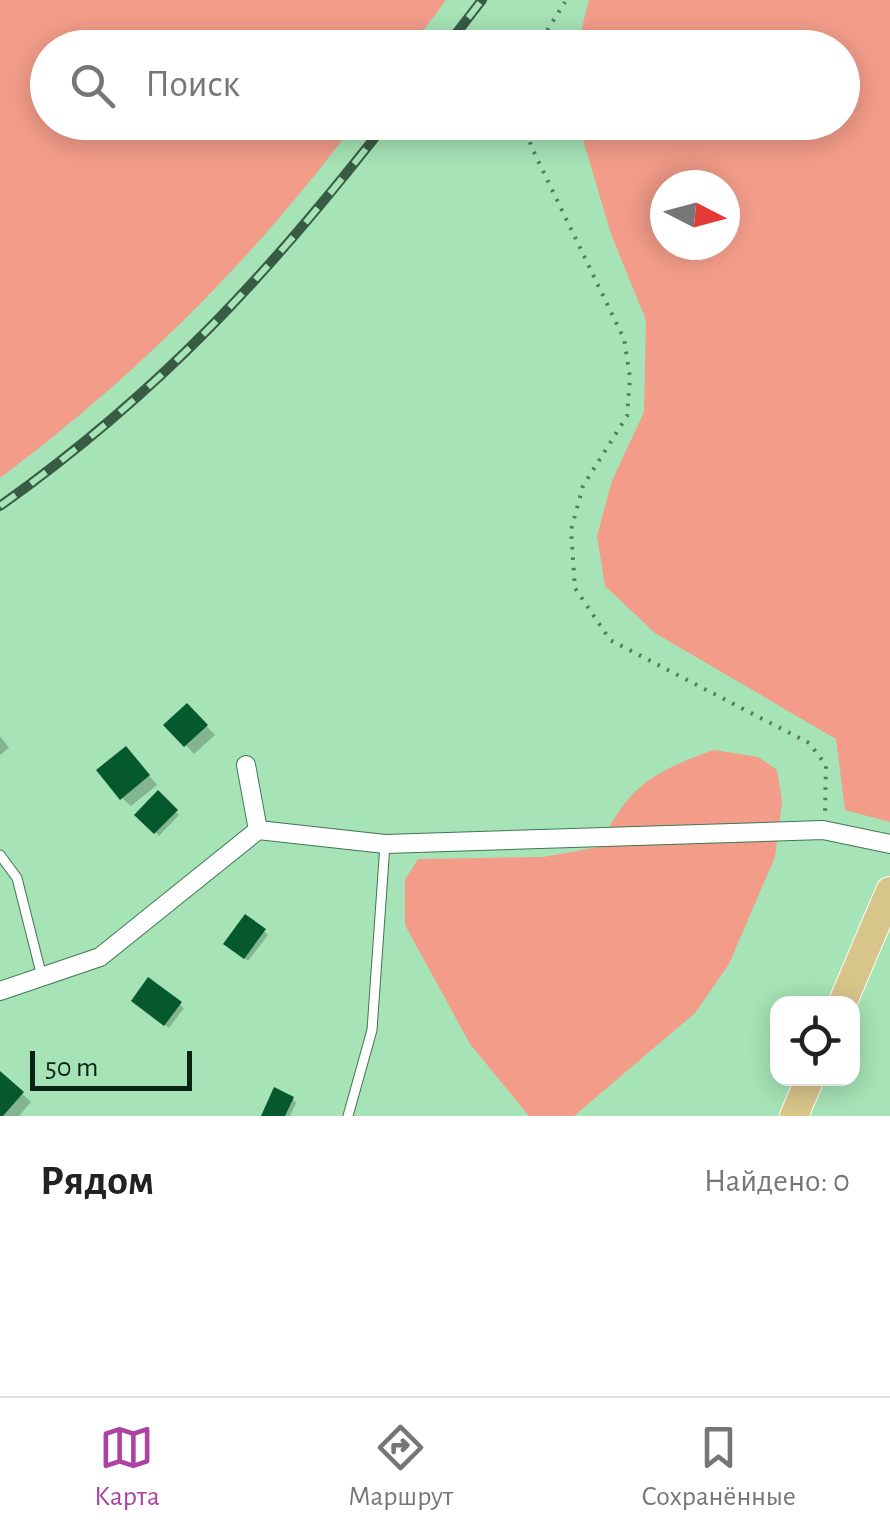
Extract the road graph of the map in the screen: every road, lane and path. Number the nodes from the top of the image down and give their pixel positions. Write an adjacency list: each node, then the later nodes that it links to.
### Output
1 (565, 2): 2 (path)
2 (547, 30)
3 (529, 140): 6 (path)
4 (246, 765): 5 (street)
5 (258, 830): 7 (street); 11 (street)
6 (824, 830): 7 (street); 8 (street)
7 (385, 844): 15 (lane)
8 (890, 844)
9 (0, 856): 11 (lane)
10 (890, 891): 13 (main road)
11 (42, 977): 12 (street)
12 (0, 991)
13 (845, 996)
14 (807, 1086): 16 (main road)
15 (348, 1116)
16 (794, 1116)

